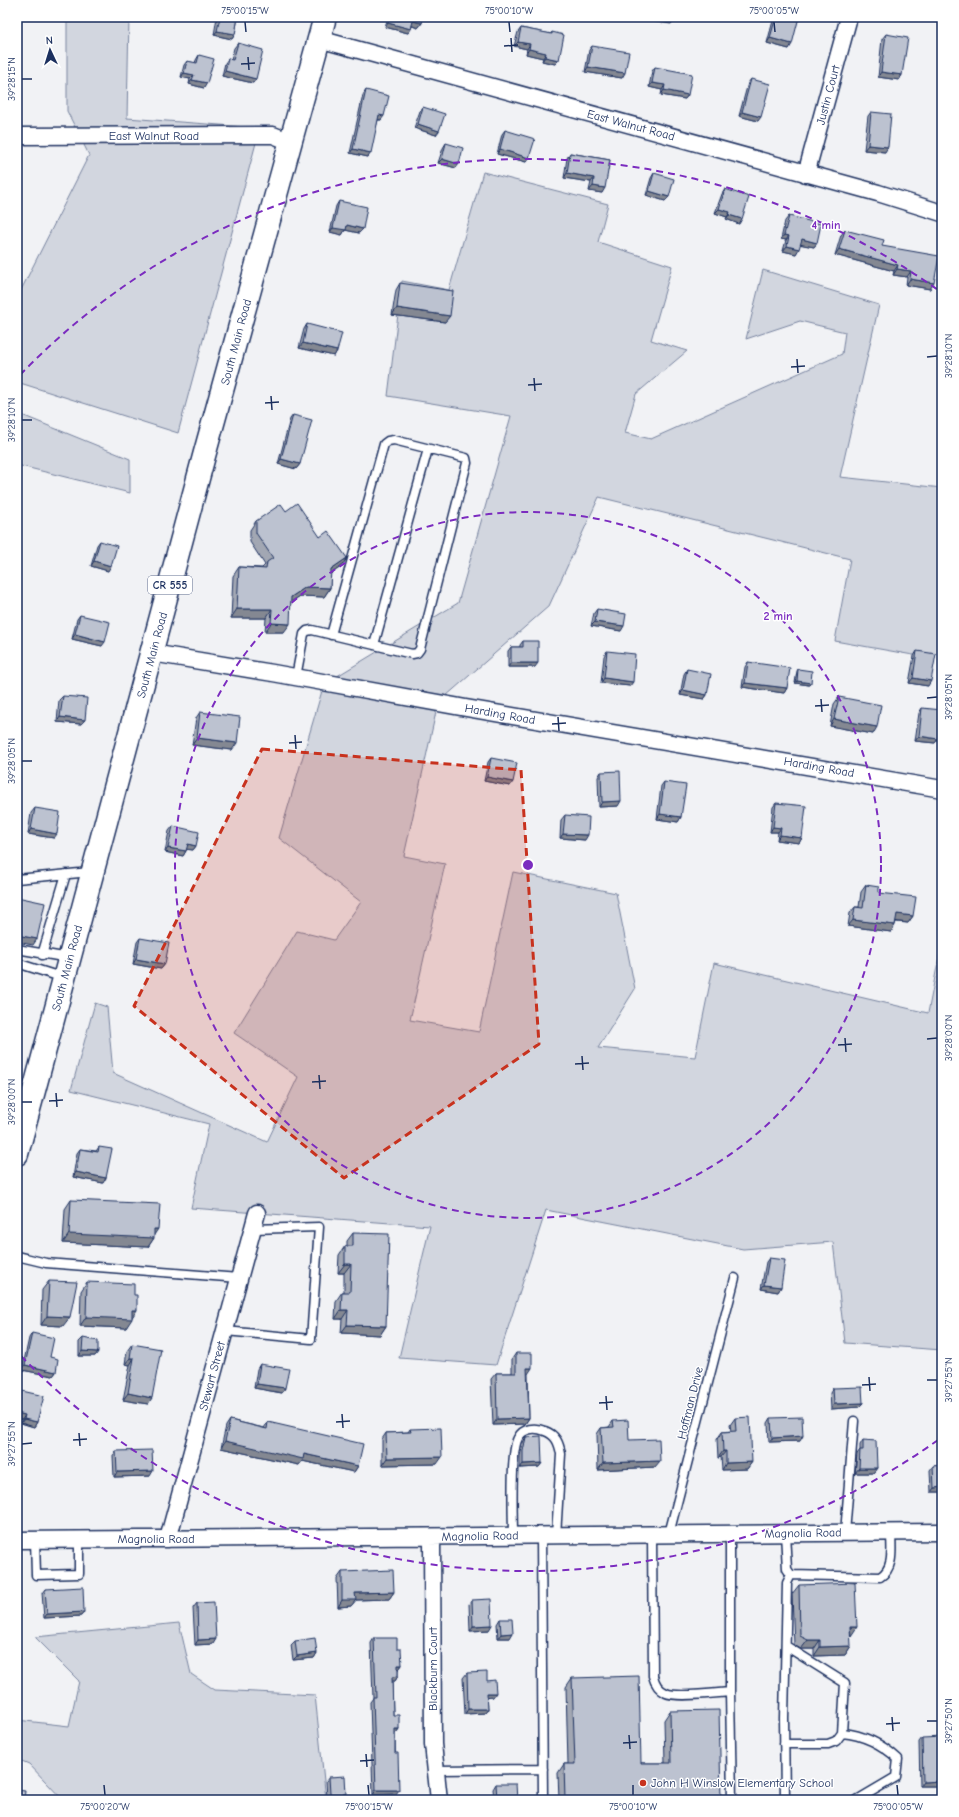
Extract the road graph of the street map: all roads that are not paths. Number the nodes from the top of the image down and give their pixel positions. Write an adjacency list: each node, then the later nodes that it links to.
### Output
1 (325, 17): 3 (main road, South Main Road / CR 555)
2 (849, 17): 6 (street, Justin Court)
3 (319, 39): 5 (main road, South Main Road / CR 555); 6 (street, East Walnut Road)
4 (17, 136): 5 (street, East Walnut Road)
5 (290, 142): 11 (main road, South Main Road / CR 555)
6 (806, 174): 7 (street, East Walnut Road)
7 (942, 213)
8 (428, 449): 9 (lane); 10 (lane); 10 (lane)
9 (331, 635): 10 (lane); 12 (lane)
10 (374, 645)
11 (152, 653): 12 (street, Harding Road); 14 (main road, South Main Road / CR 555)
12 (296, 677): 13 (street, Harding Road)
13 (942, 789)
14 (93, 872): 15 (lane); 20 (main road, South Main Road / CR 555)
15 (66, 874): 16 (lane); 18 (lane)
16 (17, 879)
17 (17, 949): 18 (lane)
18 (42, 955): 20 (lane)
19 (17, 963): 20 (lane)
20 (67, 968): 21 (main road, South Main Road / CR 555)
21 (17, 1154)
22 (257, 1213): 23 (street, Stewart Street)
23 (252, 1229): 25 (street, Stewart Street); 27 (lane)
24 (17, 1256): 25 (lane)
25 (239, 1278): 27 (street, Stewart Street)
26 (735, 1278): 34 (lane, Hoffman Drive)
27 (225, 1331): 39 (street, Stewart Street)
28 (854, 1421): 32 (lane)
29 (891, 1532): 30 (street, Magnolia Road); 32 (street, Magnolia Road); 43 (lane)
30 (942, 1532)
31 (786, 1533): 32 (street, Magnolia Road); 35 (street, Magnolia Road); 43 (lane)
32 (845, 1533)
33 (652, 1534): 34 (street, Magnolia Road); 37 (street, Magnolia Road); 45 (lane)
34 (669, 1534): 35 (street, Magnolia Road)
35 (730, 1534): 45 (lane)
36 (513, 1536): 37 (street, Magnolia Road); 37 (lane); 38 (street, Magnolia Road)
37 (548, 1536): 48 (lane)
38 (432, 1537): 39 (street, Magnolia Road); 49 (street, Blackburn Court)
39 (168, 1539): 42 (street, Magnolia Road)
40 (17, 1540): 41 (street, Magnolia Road)
41 (36, 1540): 42 (street, Magnolia Road); 42 (lane)
42 (79, 1540)
43 (791, 1575): 44 (lane)
44 (786, 1646): 46 (lane); 47 (lane)
45 (730, 1692): 52 (lane)
46 (842, 1733): 47 (lane); 54 (lane)
47 (784, 1744): 53 (lane)
48 (543, 1769): 49 (lane); 51 (lane)
49 (436, 1770): 50 (street, Blackburn Court)
50 (439, 1800)
51 (543, 1800)
52 (732, 1800)
53 (785, 1800)
54 (856, 1800)

